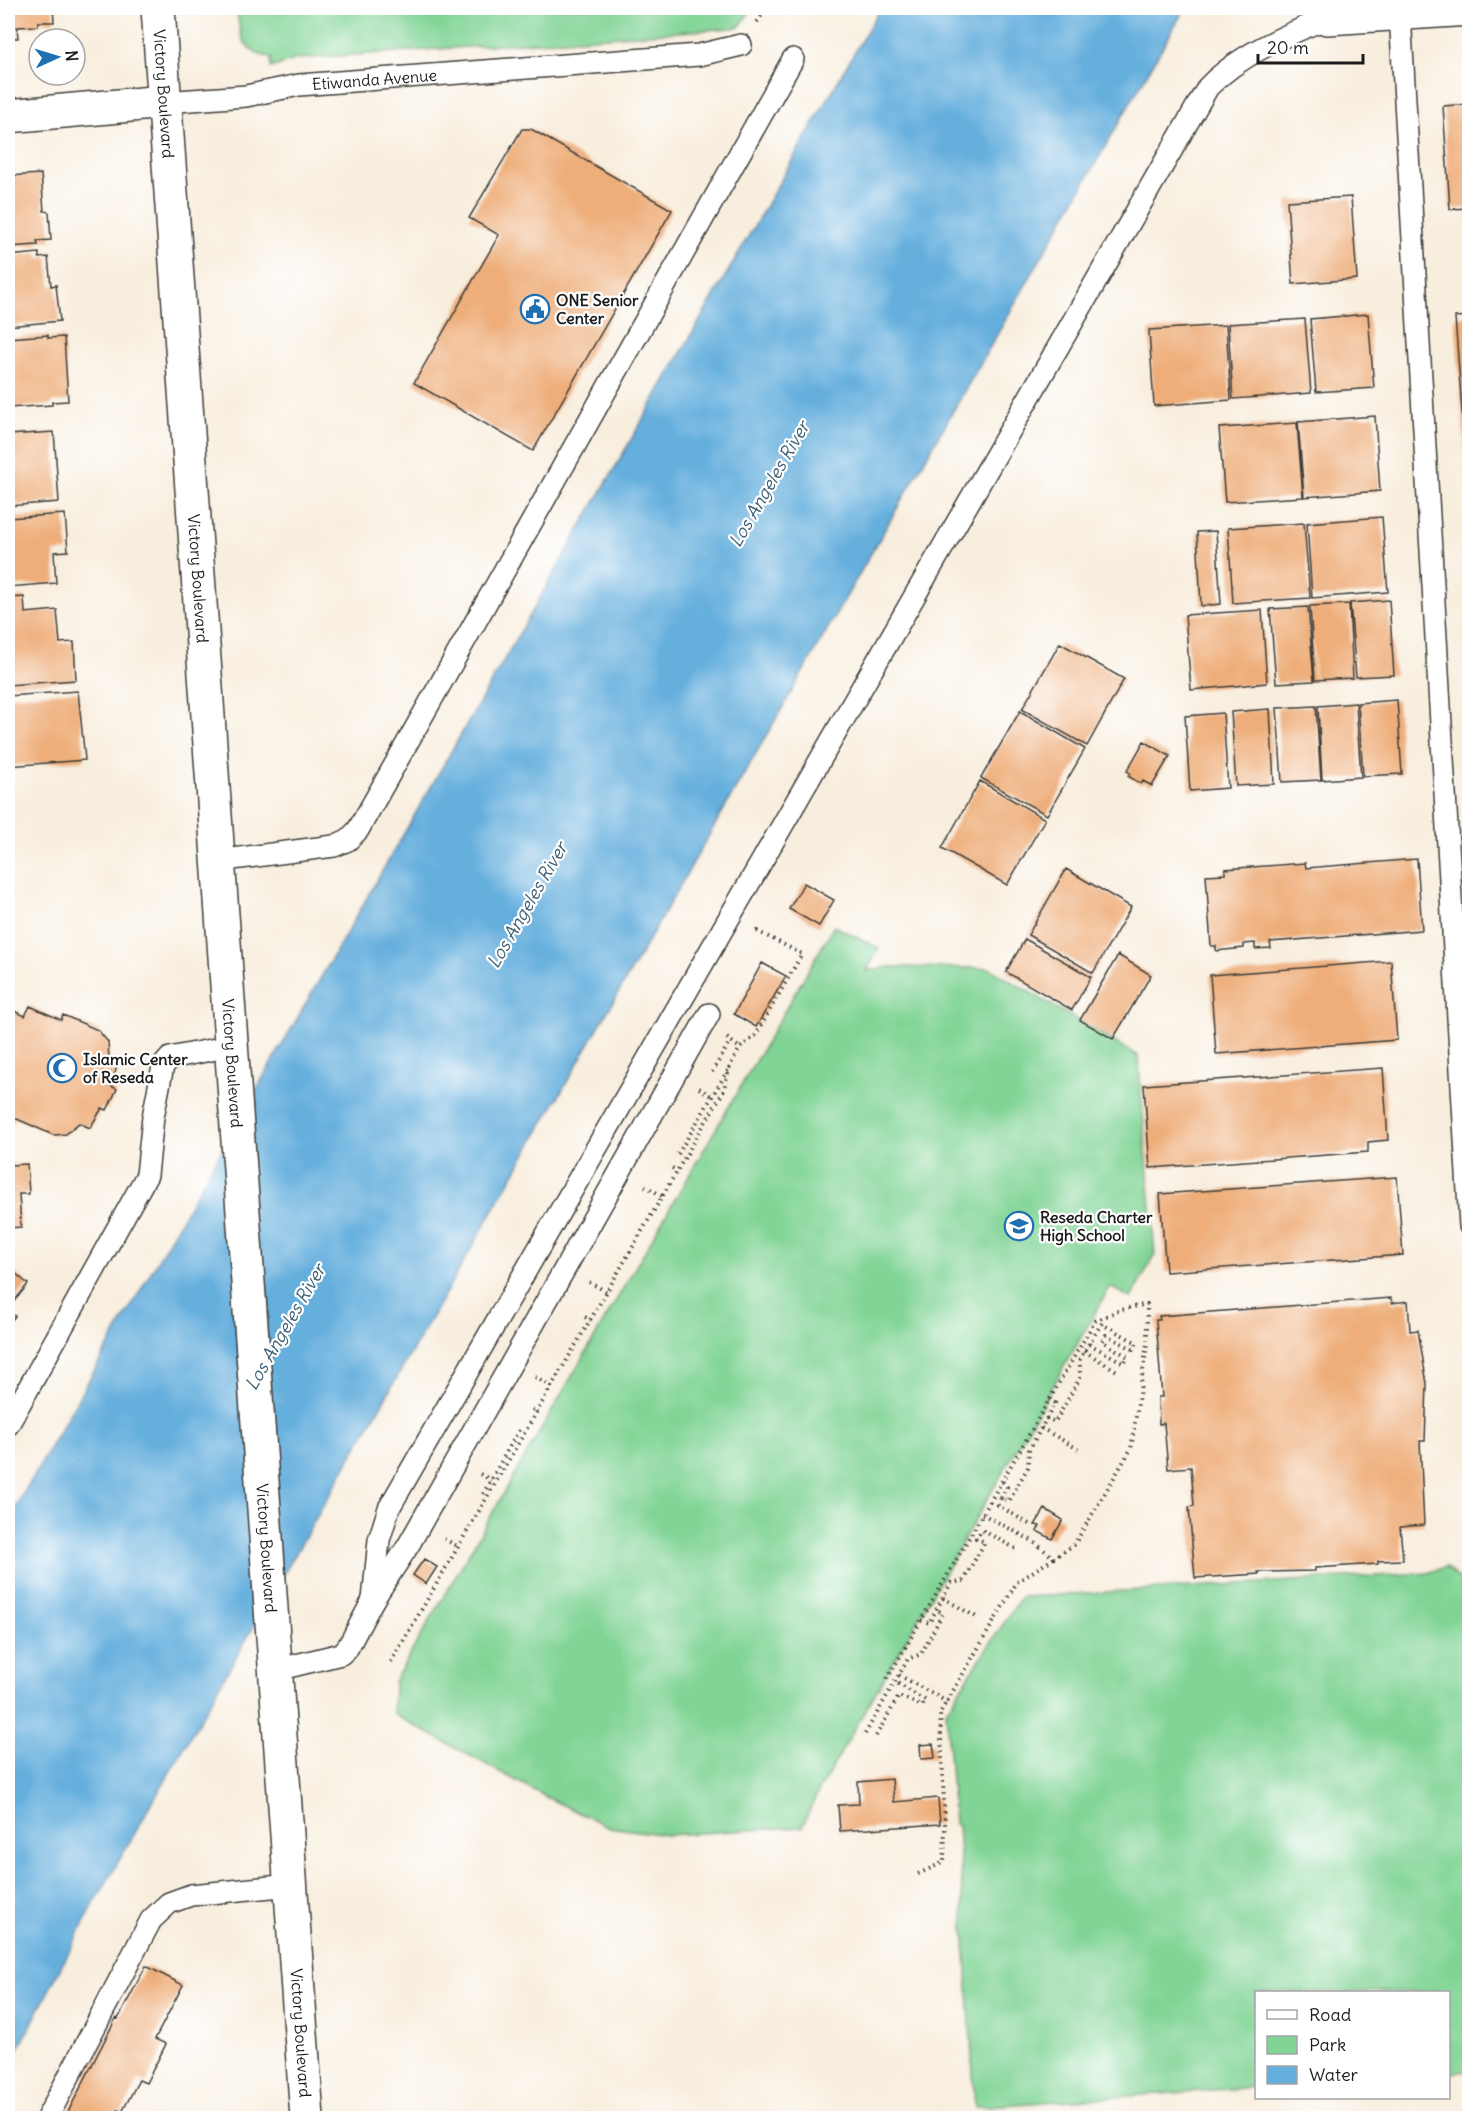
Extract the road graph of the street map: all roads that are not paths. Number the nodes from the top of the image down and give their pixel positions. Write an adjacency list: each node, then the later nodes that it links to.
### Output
1 (158, 8): 7 (main road, Victory Boulevard)
2 (1470, 9): 3 (main road)
3 (1400, 14): 4 (main road); 12 (lane)
4 (1327, 18): 14 (lane)
5 (741, 45): 7 (lane, Etiwanda Avenue)
6 (793, 59): 9 (lane)
7 (164, 102): 8 (main road, Etiwanda Avenue); 9 (main road, Victory Boulevard)
8 (8, 116)
9 (217, 861): 11 (main road, Victory Boulevard)
10 (710, 1014): 14 (lane)
11 (231, 1046): 13 (lane); 15 (main road, Victory Boulevard)
12 (1470, 1226)
13 (8, 1425)
14 (373, 1600): 15 (lane)
15 (276, 1670): 16 (main road, Victory Boulevard)
16 (291, 1885): 17 (lane); 18 (main road, Victory Boulevard)
17 (47, 2118)
18 (307, 2118)

